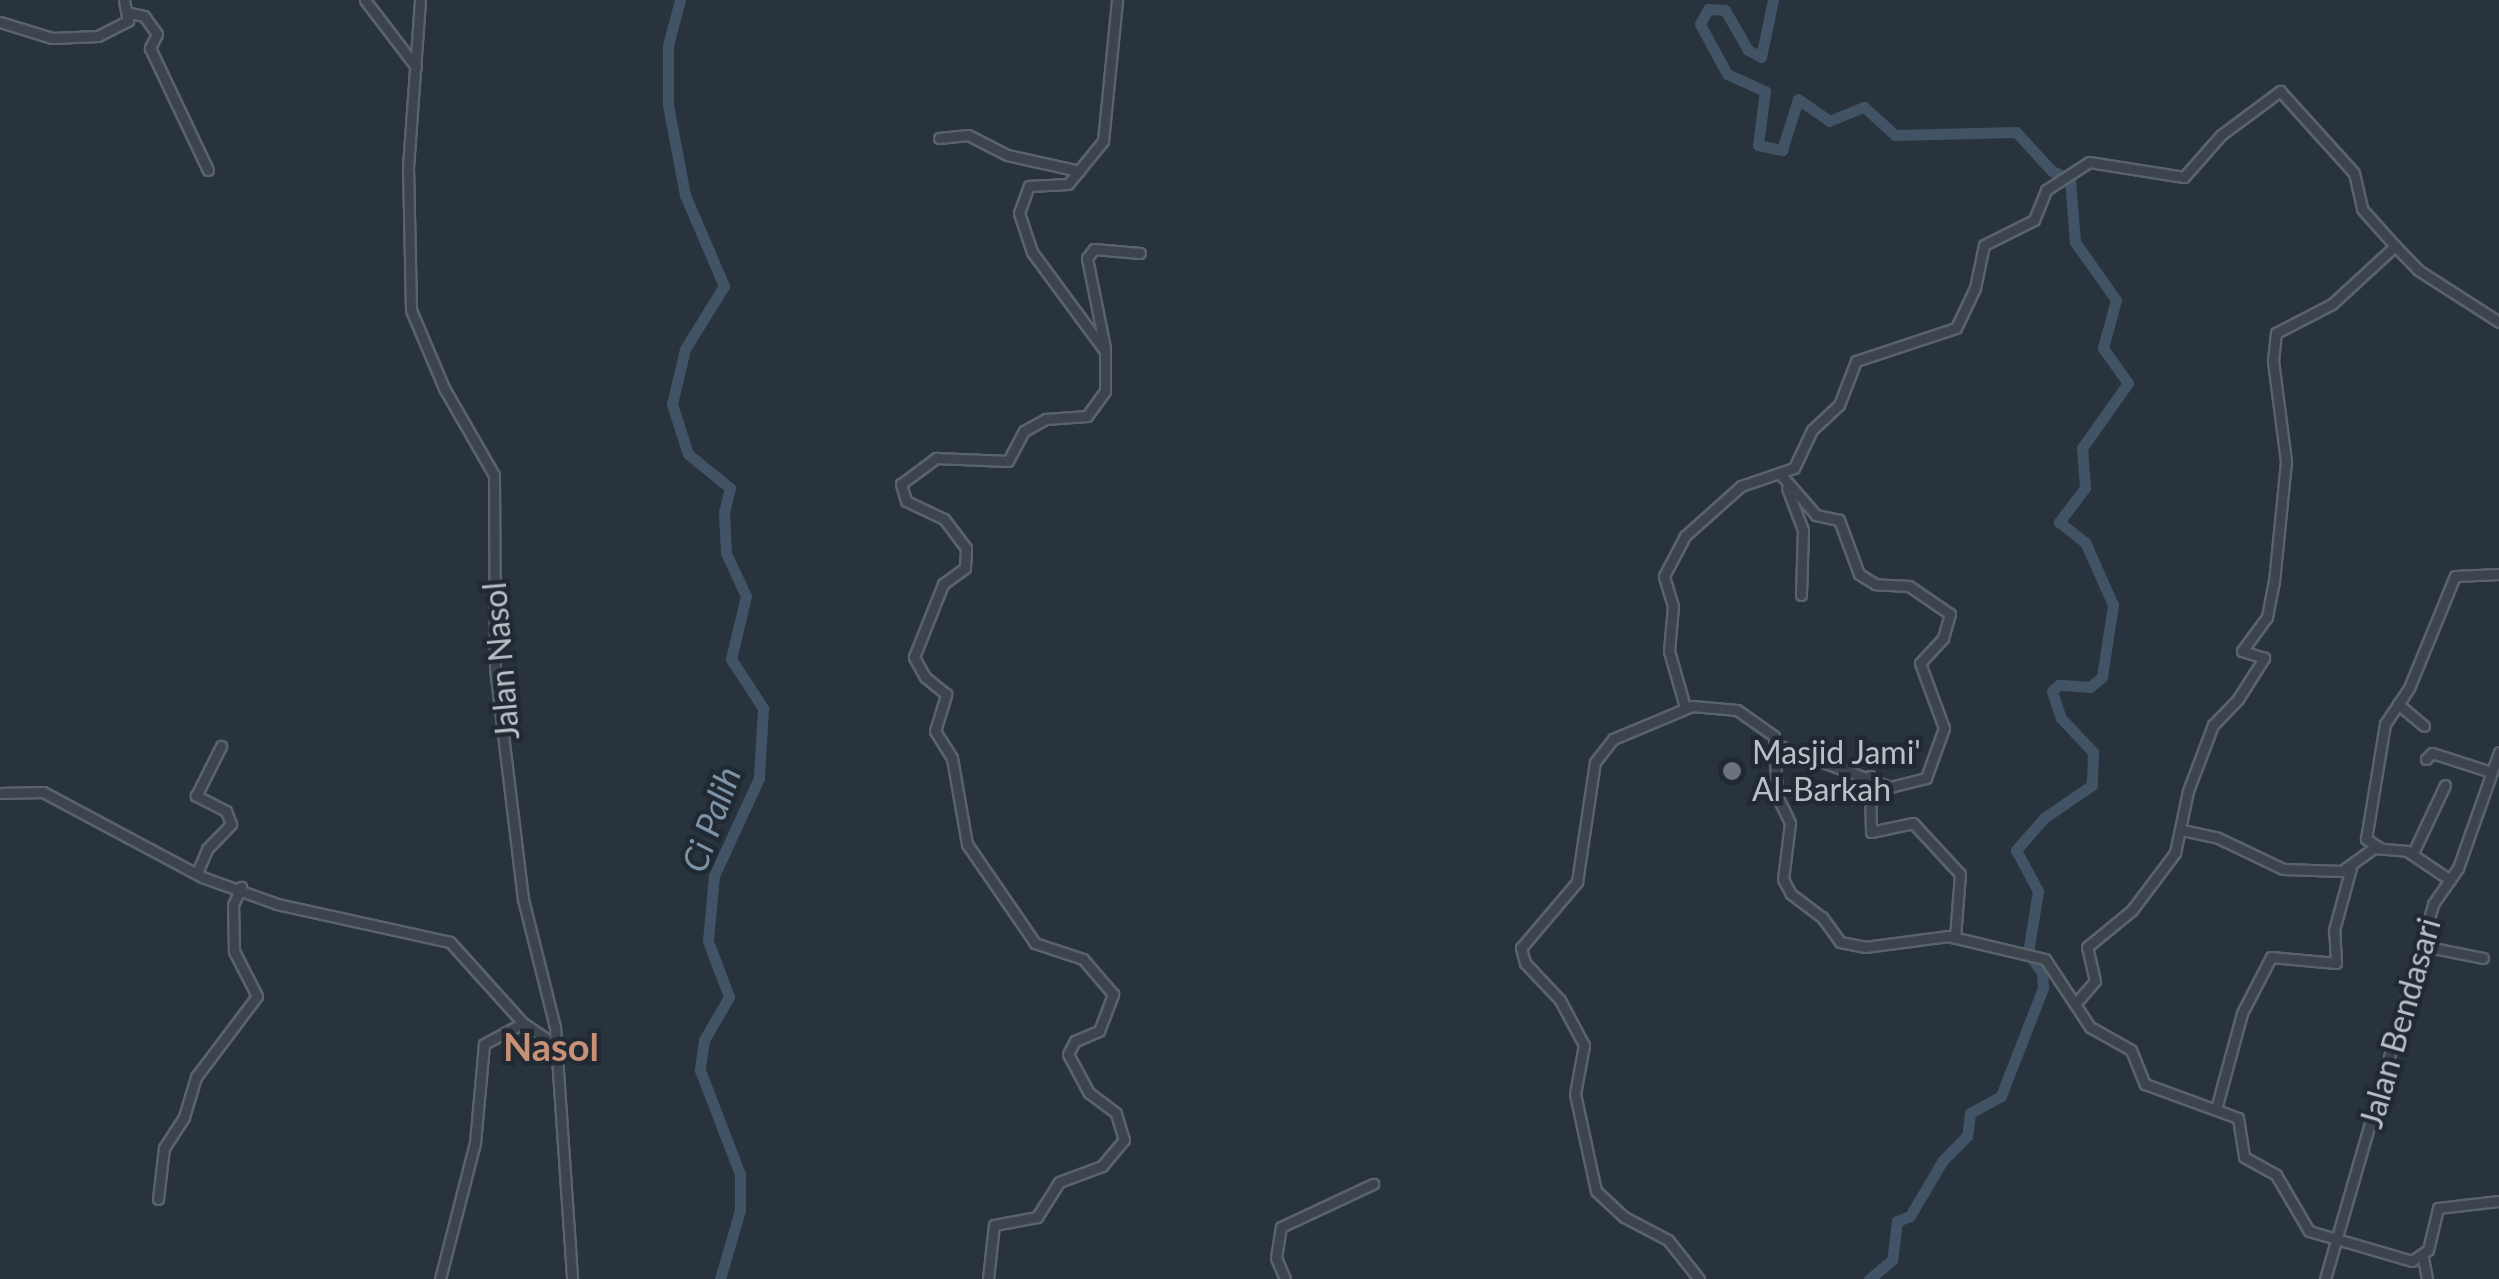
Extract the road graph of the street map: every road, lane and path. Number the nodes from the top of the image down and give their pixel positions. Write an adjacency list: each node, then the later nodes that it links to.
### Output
1 (124, 0): 5 (street)
2 (365, 0): 7 (street)
3 (420, 0): 7 (street, Jalan Nasol)
4 (1117, 0): 10 (street)
5 (130, 14): 6 (street); 9 (street)
6 (0, 22)
7 (416, 67): 41 (street, Jalan Nasol)
8 (939, 138): 10 (street)
9 (208, 170)
10 (1079, 171): 14 (street)
11 (2394, 246): 13 (street); 15 (street); 29 (street)
12 (1140, 252): 14 (street)
13 (2499, 322)
14 (1105, 351): 50 (street)
15 (1782, 476): 17 (street); 19 (street); 26 (street)
16 (2499, 574): 18 (street)
17 (1801, 595)
18 (2398, 704): 20 (street); 30 (street)
19 (1685, 708): 21 (street); 52 (street)
20 (2424, 726)
21 (1777, 745): 26 (street); 36 (street)
22 (221, 746): 33 (street)
23 (2499, 752): 25 (street, Jalan Bendasari)
24 (2426, 759): 25 (street)
25 (2491, 772): 34 (street, Jalan Bendasari)
26 (1870, 776): 36 (street)
27 (2444, 785): 31 (street)
28 (0, 793): 33 (street)
29 (2182, 830): 32 (street); 39 (street)
30 (2380, 848): 31 (street); 32 (street)
31 (2413, 853): 34 (street)
32 (2350, 868): 42 (street)
33 (197, 873): 35 (street)
34 (2450, 880): 37 (street, Jalan Bendasari)
35 (241, 886): 40 (street); 44 (street)
36 (1955, 938): 39 (street)
37 (2423, 946): 38 (street); 46 (street, Jalan Bendasari)
38 (2483, 958)
39 (2076, 1004): 42 (street)
40 (523, 1023): 41 (street); 48 (street)
41 (556, 1045): 49 (street, Jalan Nasol)
42 (2216, 1109): 46 (street)
43 (1373, 1184): 51 (street)
44 (158, 1199)
45 (2499, 1200): 47 (street)
46 (2338, 1244): 47 (street); 53 (street, Jalan Bendasari)
47 (2423, 1258): 54 (street)
48 (440, 1279)
49 (572, 1279)
50 (988, 1279)
51 (1285, 1279)
52 (1699, 1279)
53 (2325, 1279)
54 (2427, 1279)

